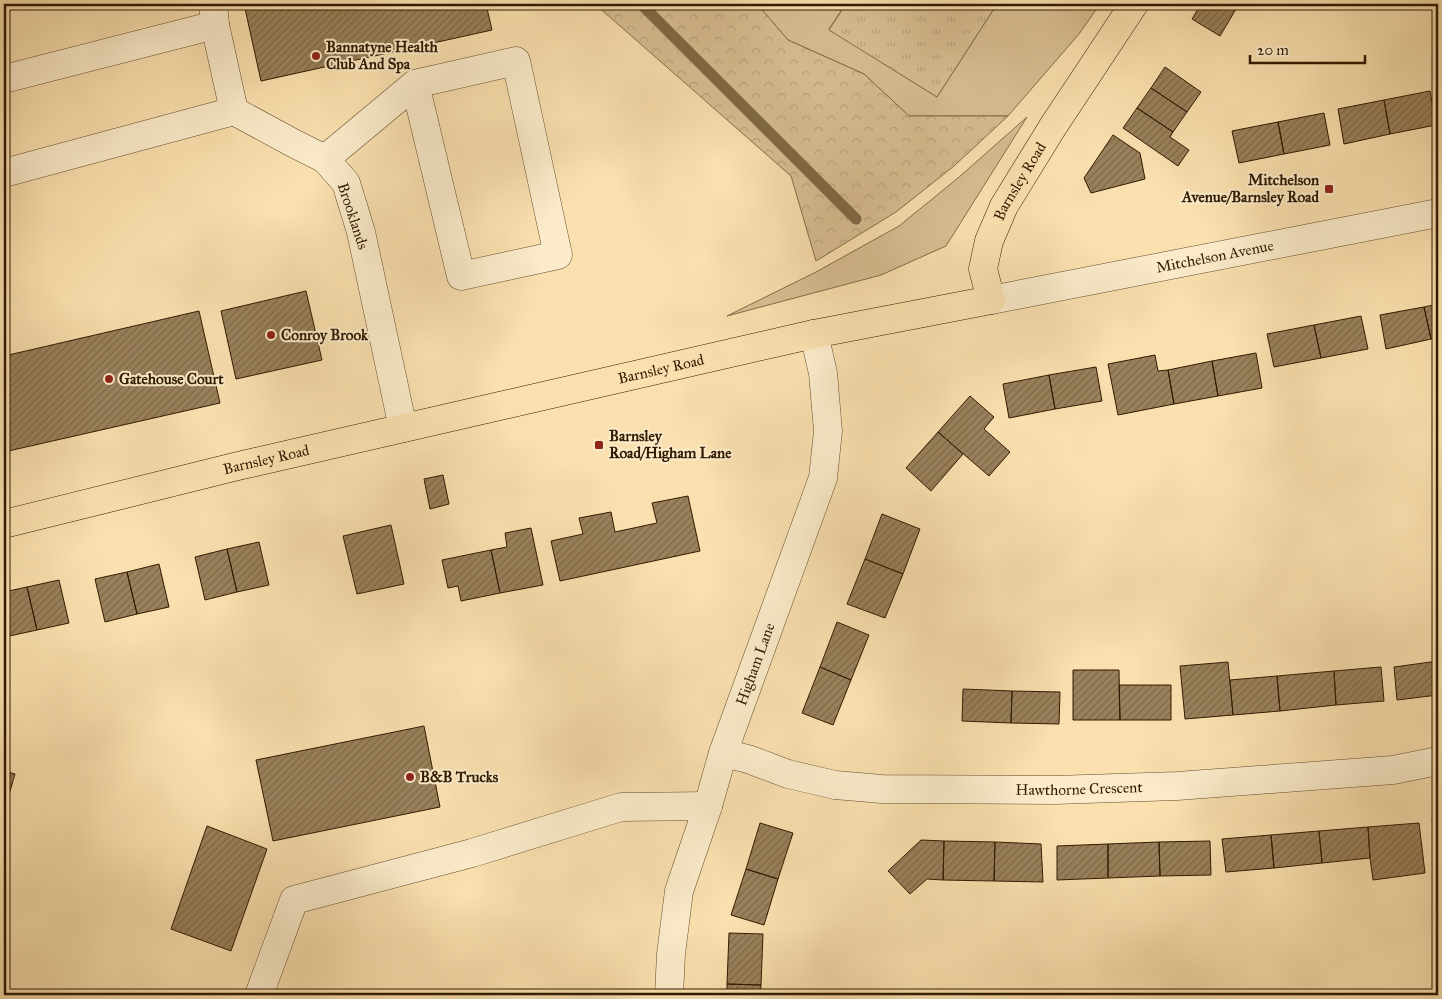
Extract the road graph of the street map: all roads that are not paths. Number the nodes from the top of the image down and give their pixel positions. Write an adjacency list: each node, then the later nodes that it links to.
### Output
1 (1134, 4): 9 (main road, Barnsley Road)
2 (214, 15): 3 (street); 5 (street)
3 (4, 79)
4 (415, 84): 4 (street); 6 (street)
5 (234, 111): 6 (street, Brooklands); 7 (street)
6 (325, 159): 11 (street, Brooklands)
7 (4, 172)
8 (1438, 213): 9 (street, Mitchelson Avenue)
9 (991, 300): 10 (main road, Barnsley Road)
10 (814, 334): 11 (main road, Barnsley Road); 13 (street, Higham Lane)
11 (403, 428): 12 (main road, Barnsley Road)
12 (4, 524)
13 (722, 753): 14 (street, Hawthorne Crescent); 15 (street, Higham Lane)
14 (1438, 761)
15 (708, 806): 16 (street); 17 (street, Higham Lane)
16 (260, 995)
17 (669, 995)

